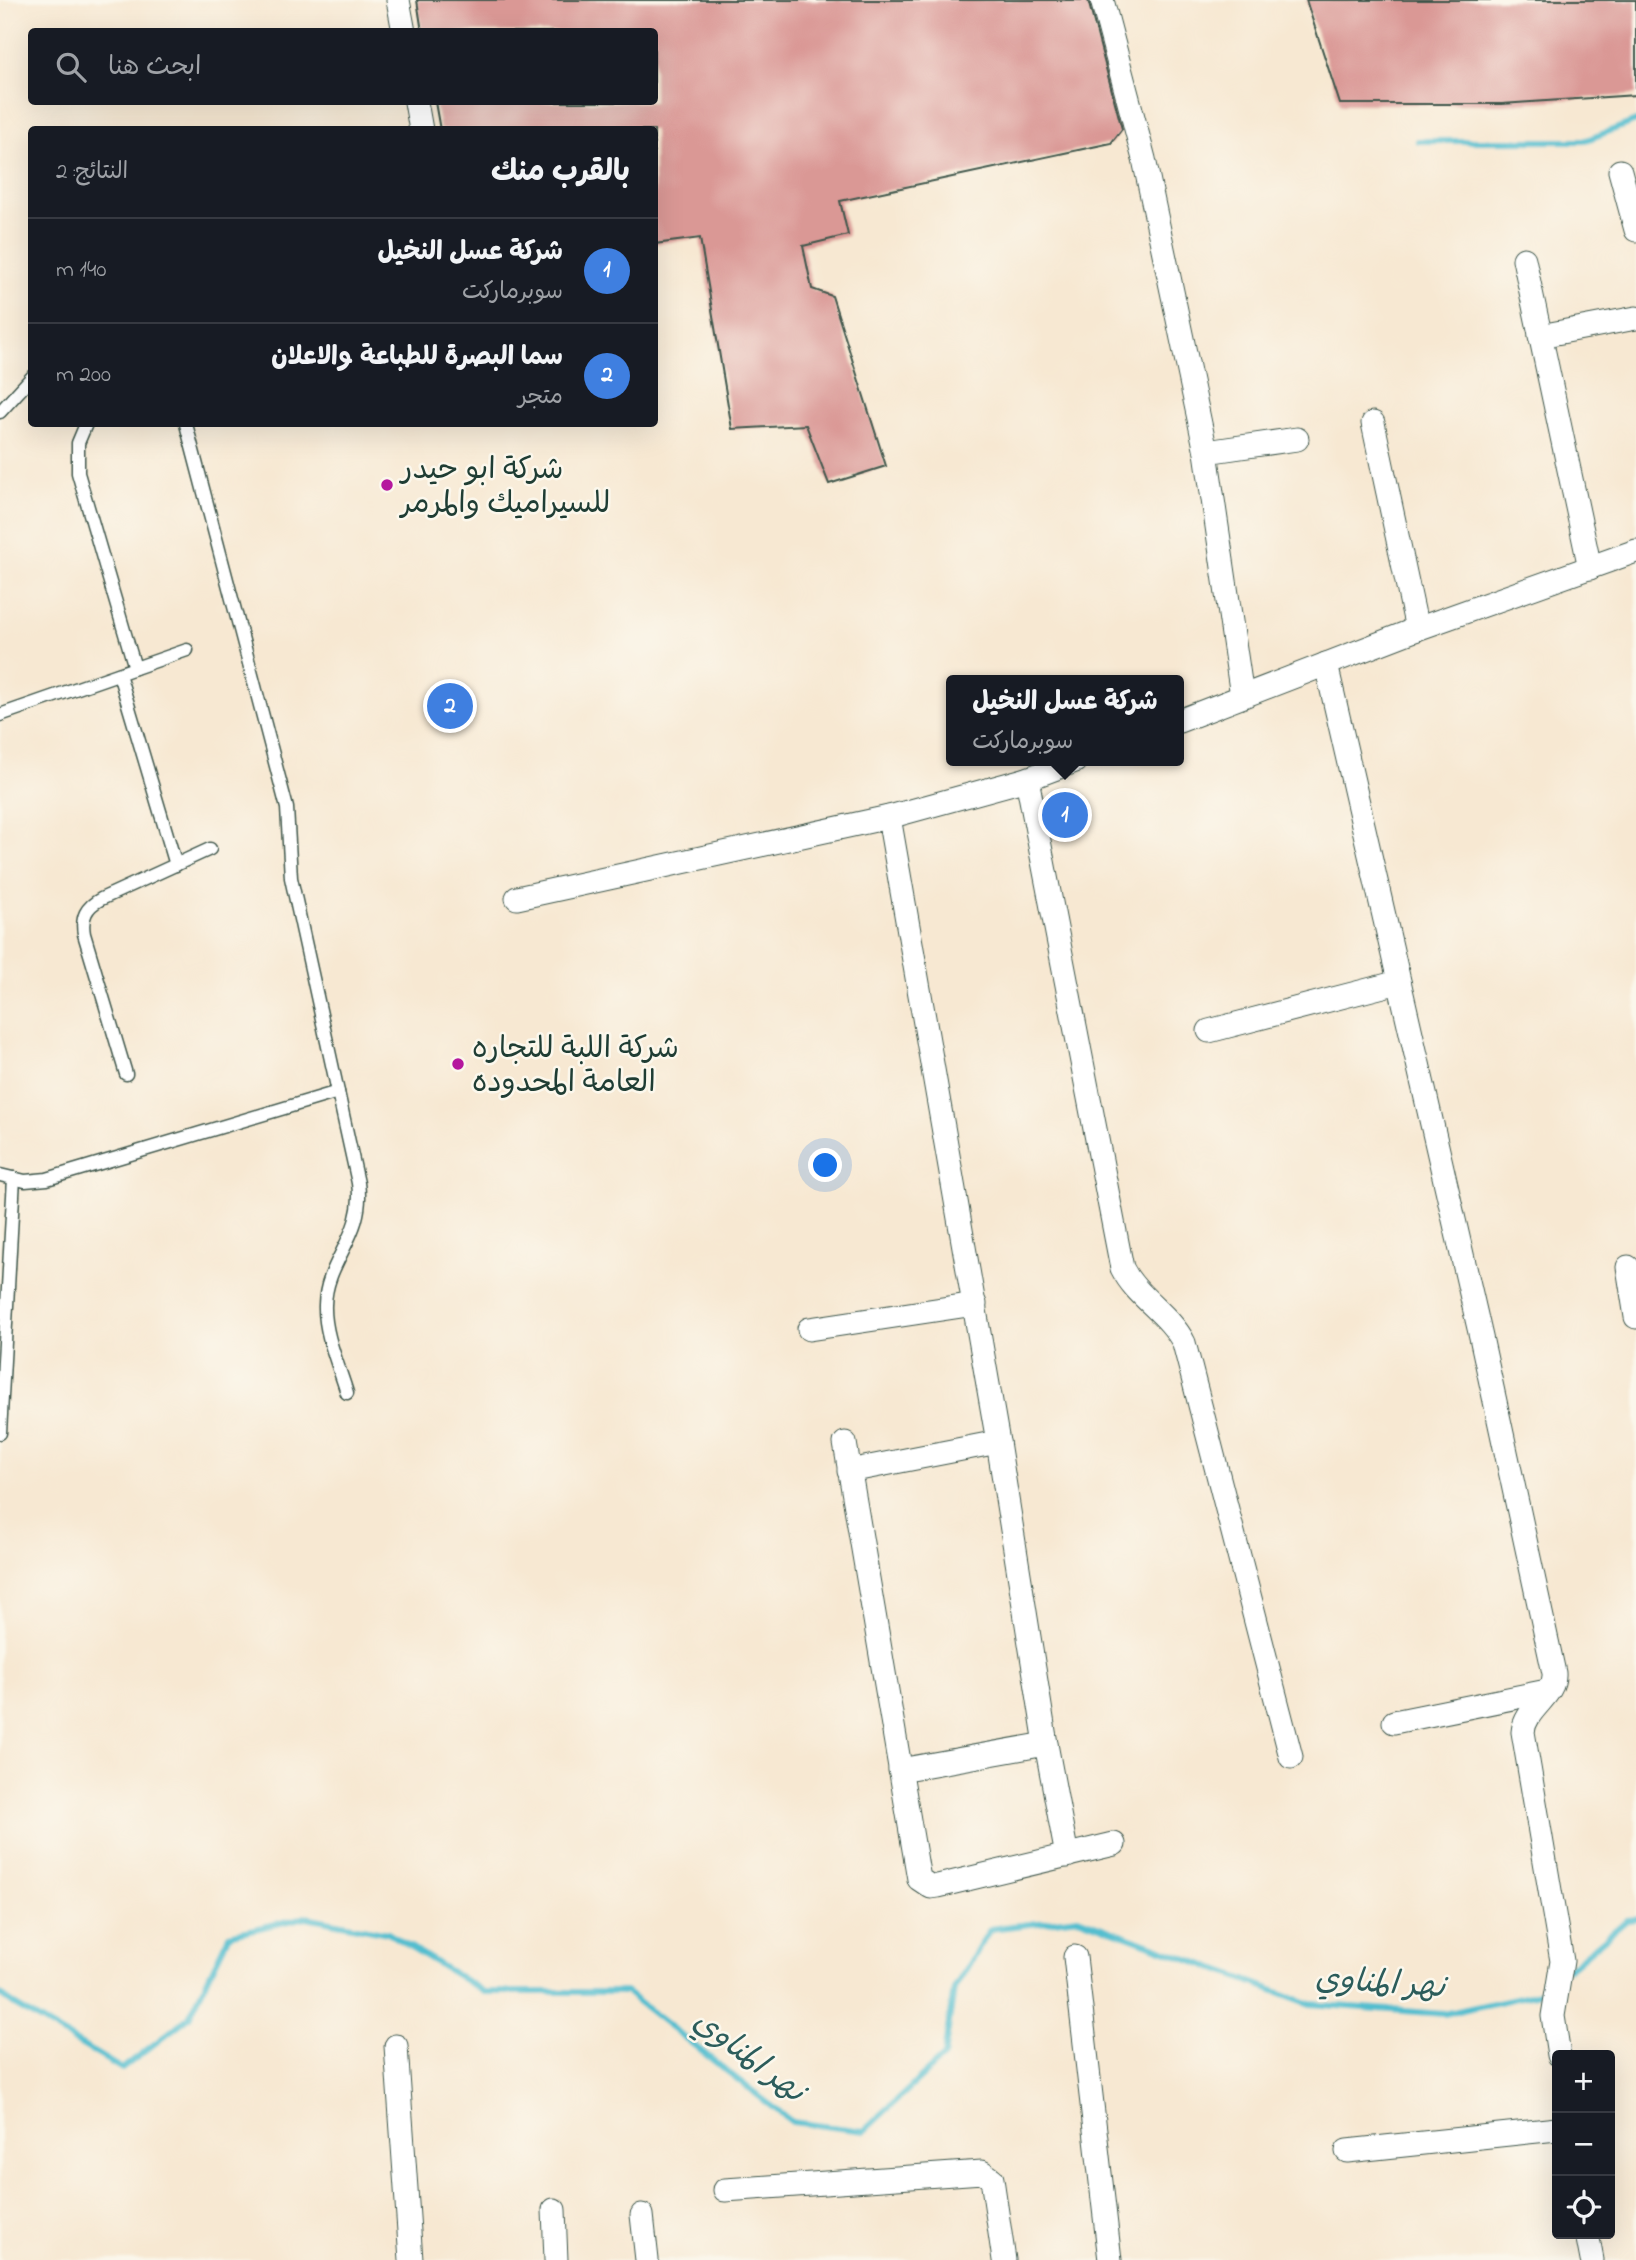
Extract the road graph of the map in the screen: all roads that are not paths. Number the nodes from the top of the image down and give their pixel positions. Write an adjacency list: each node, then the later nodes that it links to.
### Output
1 (398, 0): 3 (street)
2 (1102, 0): 17 (street)
3 (403, 28)
4 (417, 105): 5 (street)
5 (420, 126)
6 (1620, 170): 7 (street)
7 (1636, 230)
8 (1524, 259): 10 (street)
9 (1636, 318): 10 (street)
10 (1540, 336): 19 (street)
11 (28, 381): 12 (lane)
12 (0, 412)
13 (1373, 423): 20 (street)
14 (85, 427): 23 (lane)
15 (187, 427): 37 (lane)
16 (1297, 439): 17 (street)
17 (1206, 452): 25 (street)
18 (1636, 551): 19 (street)
19 (1590, 568): 20 (street)
20 (1418, 629): 22 (street)
21 (187, 650): 23 (lane)
22 (1326, 664): 25 (street); 34 (street)
23 (135, 668): 24 (lane)
24 (119, 674): 26 (lane); 32 (lane)
25 (1242, 696): 27 (street)
26 (0, 715)
27 (1184, 719)
28 (1062, 766): 29 (street)
29 (1027, 779): 30 (street); 52 (street)
30 (889, 817): 33 (street); 41 (street)
31 (211, 849): 32 (lane)
32 (176, 865): 36 (lane)
33 (517, 898)
34 (1399, 982): 35 (street); 49 (street)
35 (1209, 1031)
36 (126, 1074)
37 (338, 1092): 39 (lane); 44 (lane)
38 (0, 1175): 39 (lane)
39 (14, 1178): 45 (lane)
40 (1628, 1267): 42 (street)
41 (975, 1304): 43 (street); 46 (street)
42 (1636, 1317)
43 (809, 1329)
44 (347, 1393)
45 (0, 1433)
46 (998, 1442): 48 (street); 51 (street)
47 (845, 1443): 48 (street)
48 (849, 1471): 53 (street)
49 (1547, 1691): 50 (street); 58 (street)
50 (1394, 1722)
51 (1046, 1744): 53 (street); 55 (street)
52 (1291, 1757)
53 (900, 1770): 55 (street)
54 (1114, 1844): 55 (street)
55 (1067, 1856)
56 (1075, 1957): 69 (street)
57 (396, 2046): 65 (street)
58 (1558, 2050)
59 (1552, 2130): 60 (street)
60 (1347, 2151)
61 (725, 2190): 68 (street)
62 (554, 2210): 66 (street)
63 (642, 2215): 67 (street)
64 (1588, 2239): 70 (street)
65 (411, 2260)
66 (556, 2260)
67 (647, 2260)
68 (1004, 2260)
69 (1110, 2260)
70 (1592, 2260)

